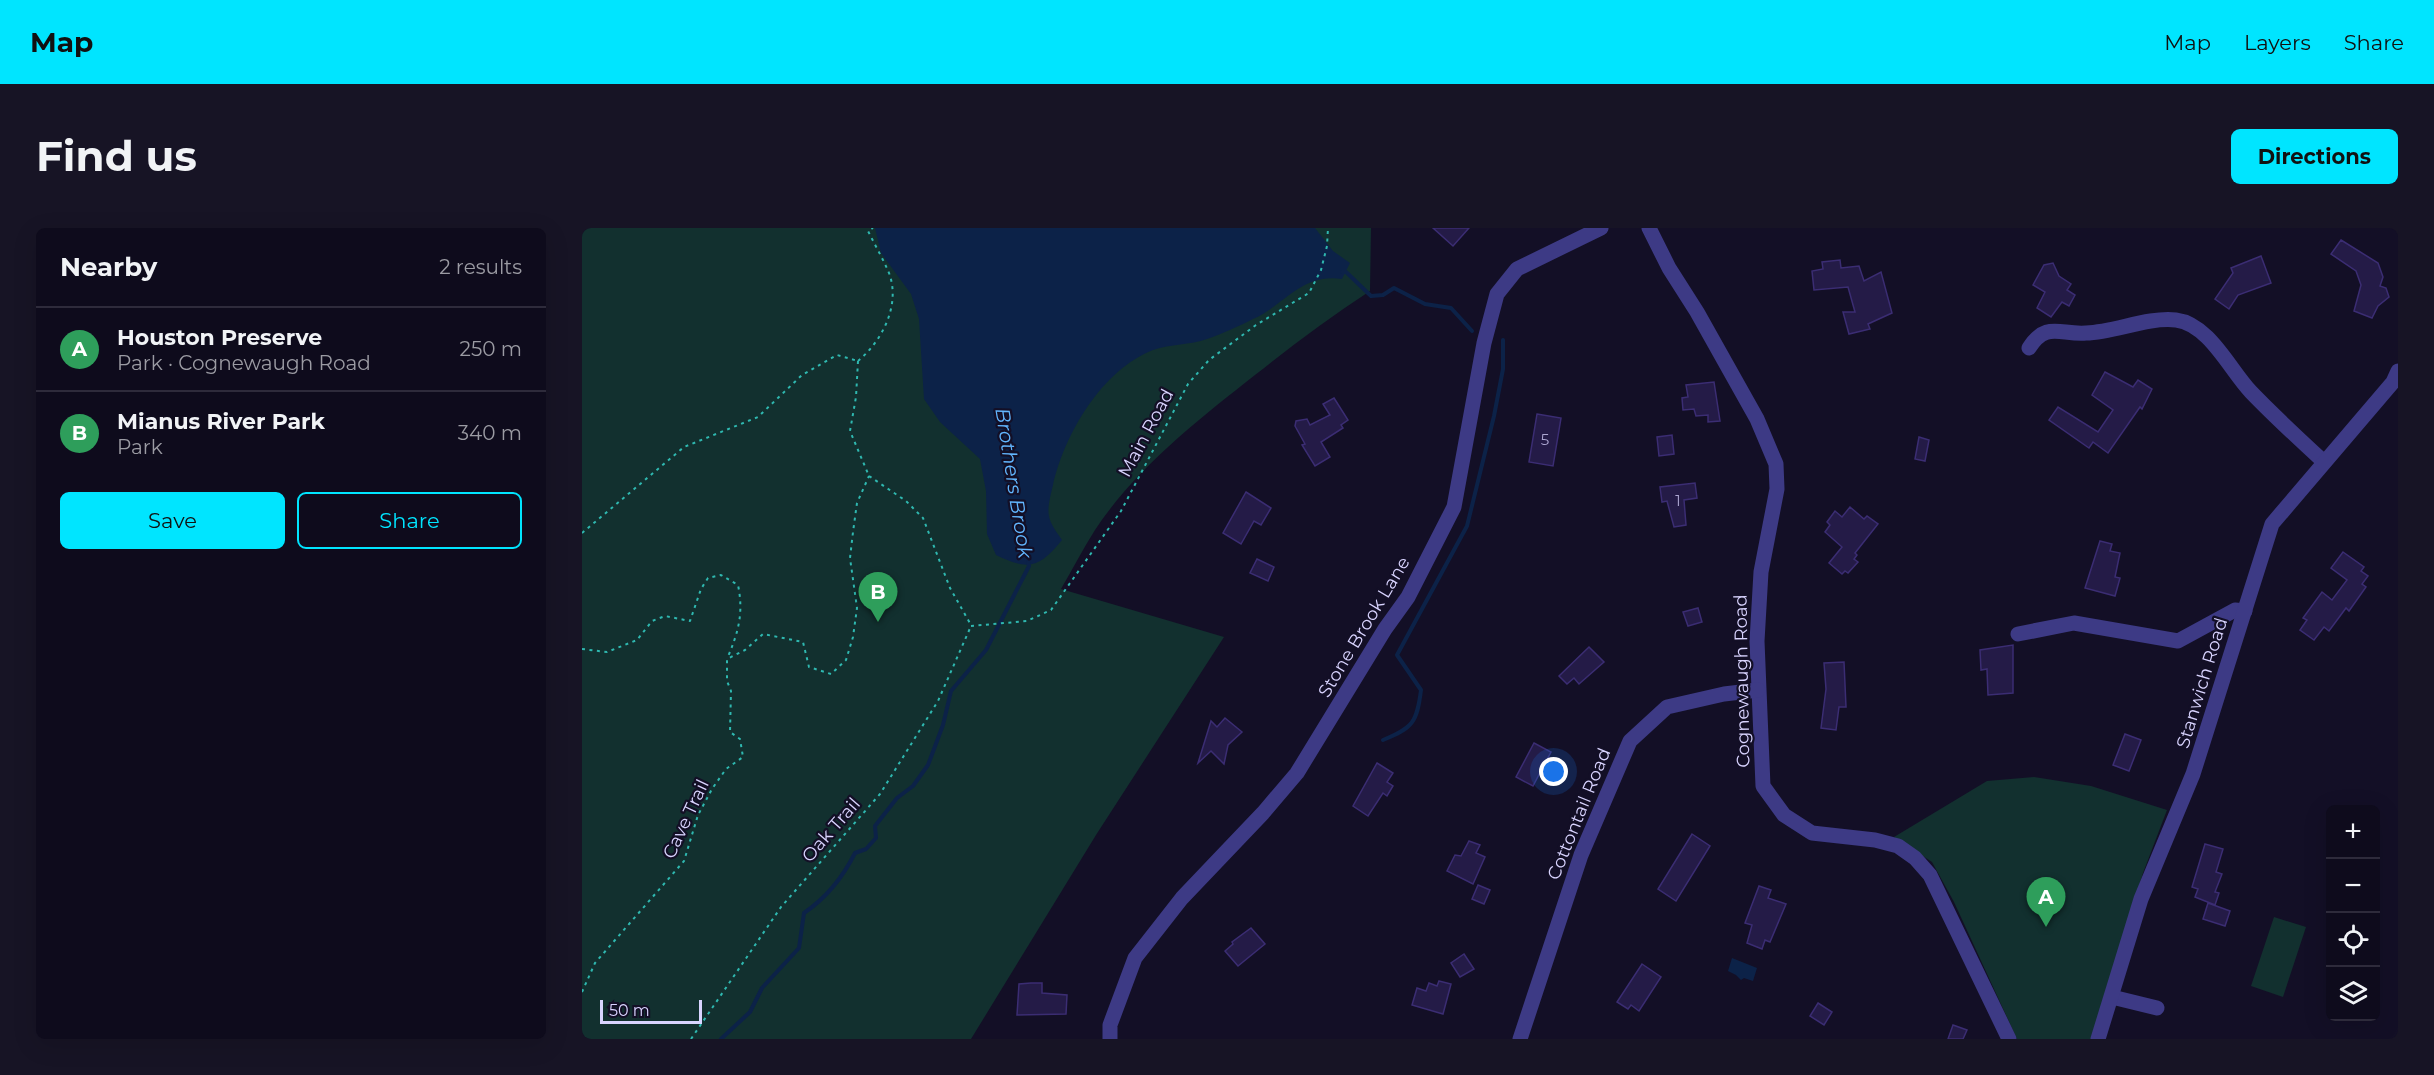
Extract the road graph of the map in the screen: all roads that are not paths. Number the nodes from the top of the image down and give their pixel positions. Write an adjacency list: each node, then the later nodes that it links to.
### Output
1 (1601, 228): 11 (street, Stone Brook Lane)
2 (1650, 228): 8 (street, Cognewaugh Road)
3 (2029, 348): 5 (street)
4 (2398, 371): 5 (street, Stanwich Road)
5 (2324, 462): 6 (street, Stanwich Road)
6 (2245, 611): 7 (street); 9 (street, Stanwich Road)
7 (2018, 634)
8 (1758, 690): 12 (street, Cottontail Road); 13 (street, Cognewaugh Road)
9 (2112, 997): 10 (street); 14 (street, Stanwich Road)
10 (2157, 1008)
11 (1110, 1039)
12 (1520, 1039)
13 (2009, 1039)
14 (2098, 1039)

